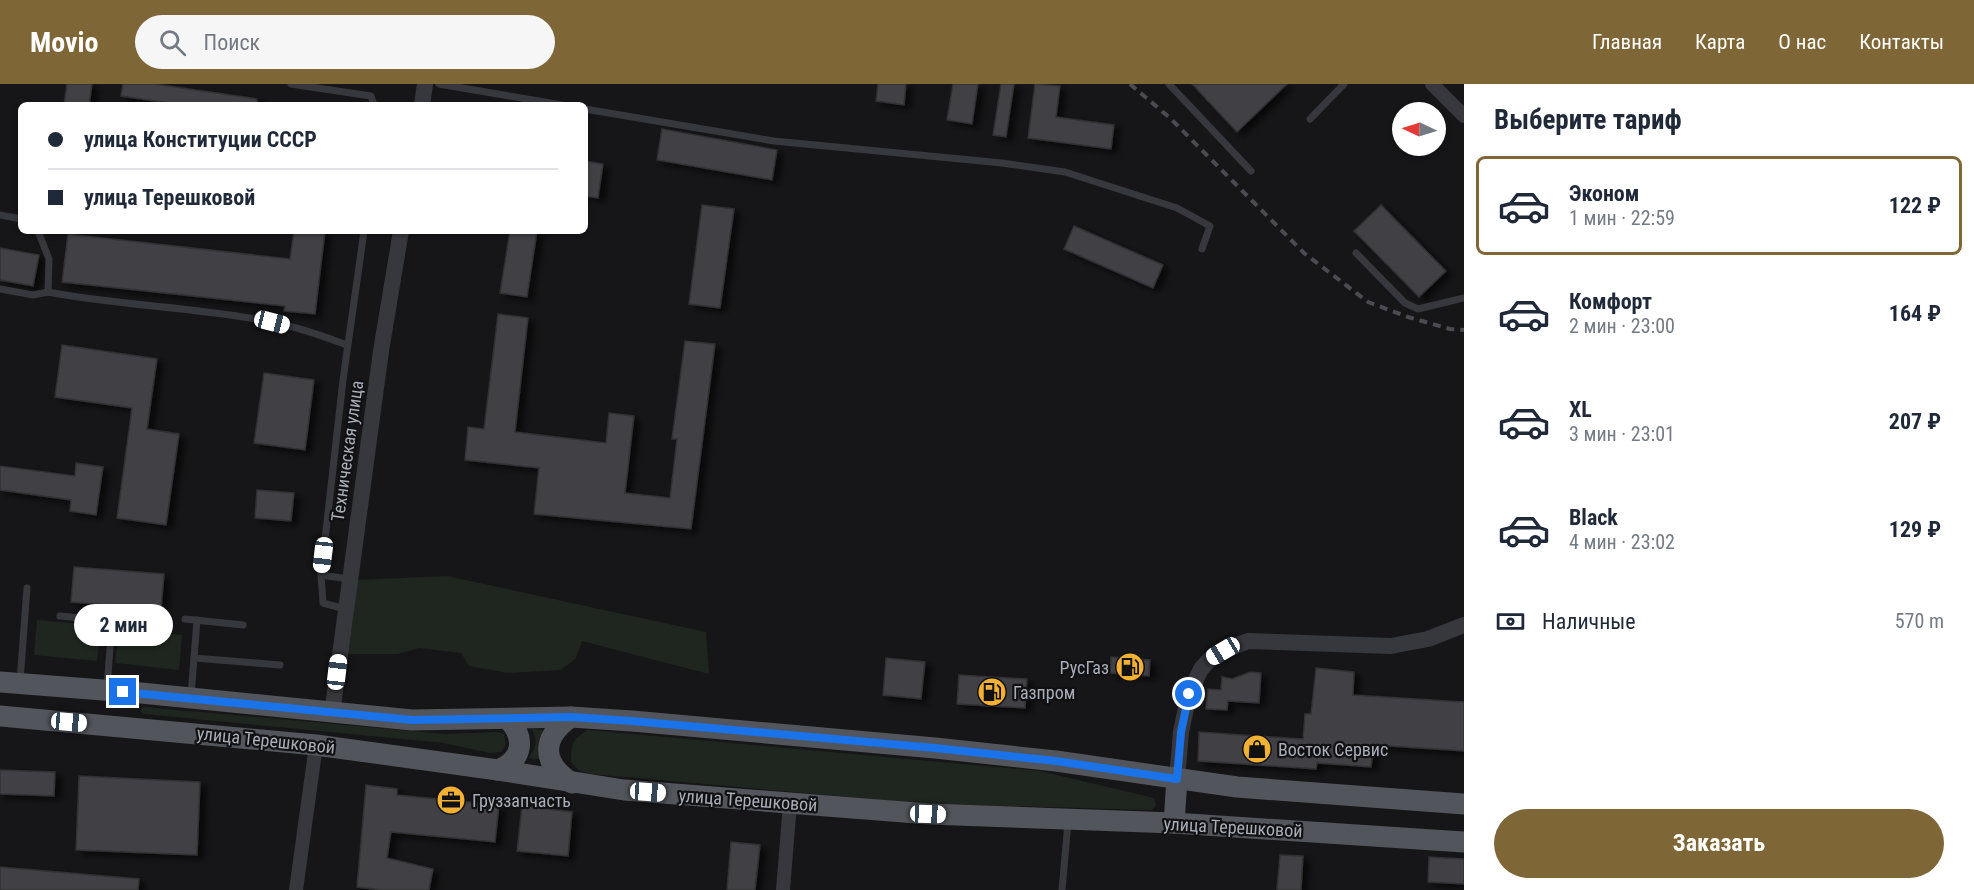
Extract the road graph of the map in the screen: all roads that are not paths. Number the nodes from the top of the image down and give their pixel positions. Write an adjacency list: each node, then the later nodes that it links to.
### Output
1 (291, 84): 7 (lane)
2 (425, 84): 9 (street)
3 (440, 84): 10 (lane)
4 (1169, 84): 14 (lane)
5 (1344, 84): 13 (lane)
6 (1432, 84): 12 (street)
7 (329, 87): 8 (lane)
8 (373, 102)
9 (422, 102)
10 (545, 102)
11 (588, 110): 20 (lane)
12 (1464, 116)
13 (1310, 119)
14 (1251, 171)
15 (0, 215): 16 (lane)
16 (18, 218)
17 (39, 234): 23 (lane)
18 (364, 234): 25 (lane)
19 (400, 234): 27 (street, Техническая улица)
20 (1202, 249)
21 (1356, 253): 24 (lane)
22 (0, 289): 23 (lane)
23 (48, 292): 25 (lane)
24 (1464, 298)
25 (347, 345): 26 (lane)
26 (321, 575): 27 (lane); 29 (lane)
27 (349, 579): 29 (street, Техническая улица)
28 (27, 588): 39 (lane)
29 (345, 609): 43 (street, Техническая улица)
30 (60, 616): 33 (lane)
31 (185, 619): 32 (lane)
32 (197, 620): 35 (lane); 37 (lane)
33 (112, 621): 34 (lane); 40 (lane)
34 (167, 625)
35 (243, 625)
36 (1464, 625): 50 (street)
37 (194, 658): 38 (lane); 42 (lane)
38 (280, 666)
39 (10, 683): 40 (main road, улица Терешковой)
40 (106, 691): 41 (main road, улица Терешковой)
41 (141, 693): 42 (main road, улица Терешковой); 47 (main road)
42 (191, 699): 43 (main road, улица Терешковой)
43 (332, 714): 46 (main road, улица Терешковой)
44 (0, 716): 47 (main road, улица Терешковой)
45 (571, 717): 46 (main road, улица Терешковой); 50 (main road, улица Терешковой); 51 (main road)
46 (508, 718): 49 (main road)
47 (138, 728): 48 (main road, улица Терешковой)
48 (316, 745): 49 (main road, улица Терешковой); 57 (street)
49 (498, 770): 51 (main road, улица Терешковой)
50 (1177, 779): 53 (main road, улица Терешковой); 55 (main road)
51 (572, 783): 52 (main road, улица Терешковой)
52 (790, 803): 54 (main road, улица Терешковой); 58 (street)
53 (1464, 804)
54 (1068, 819): 55 (main road, улица Терешковой); 59 (lane)
55 (1173, 823): 56 (main road, улица Терешковой)
56 (1464, 842)
57 (296, 890)
58 (783, 890)
59 (1062, 890)

